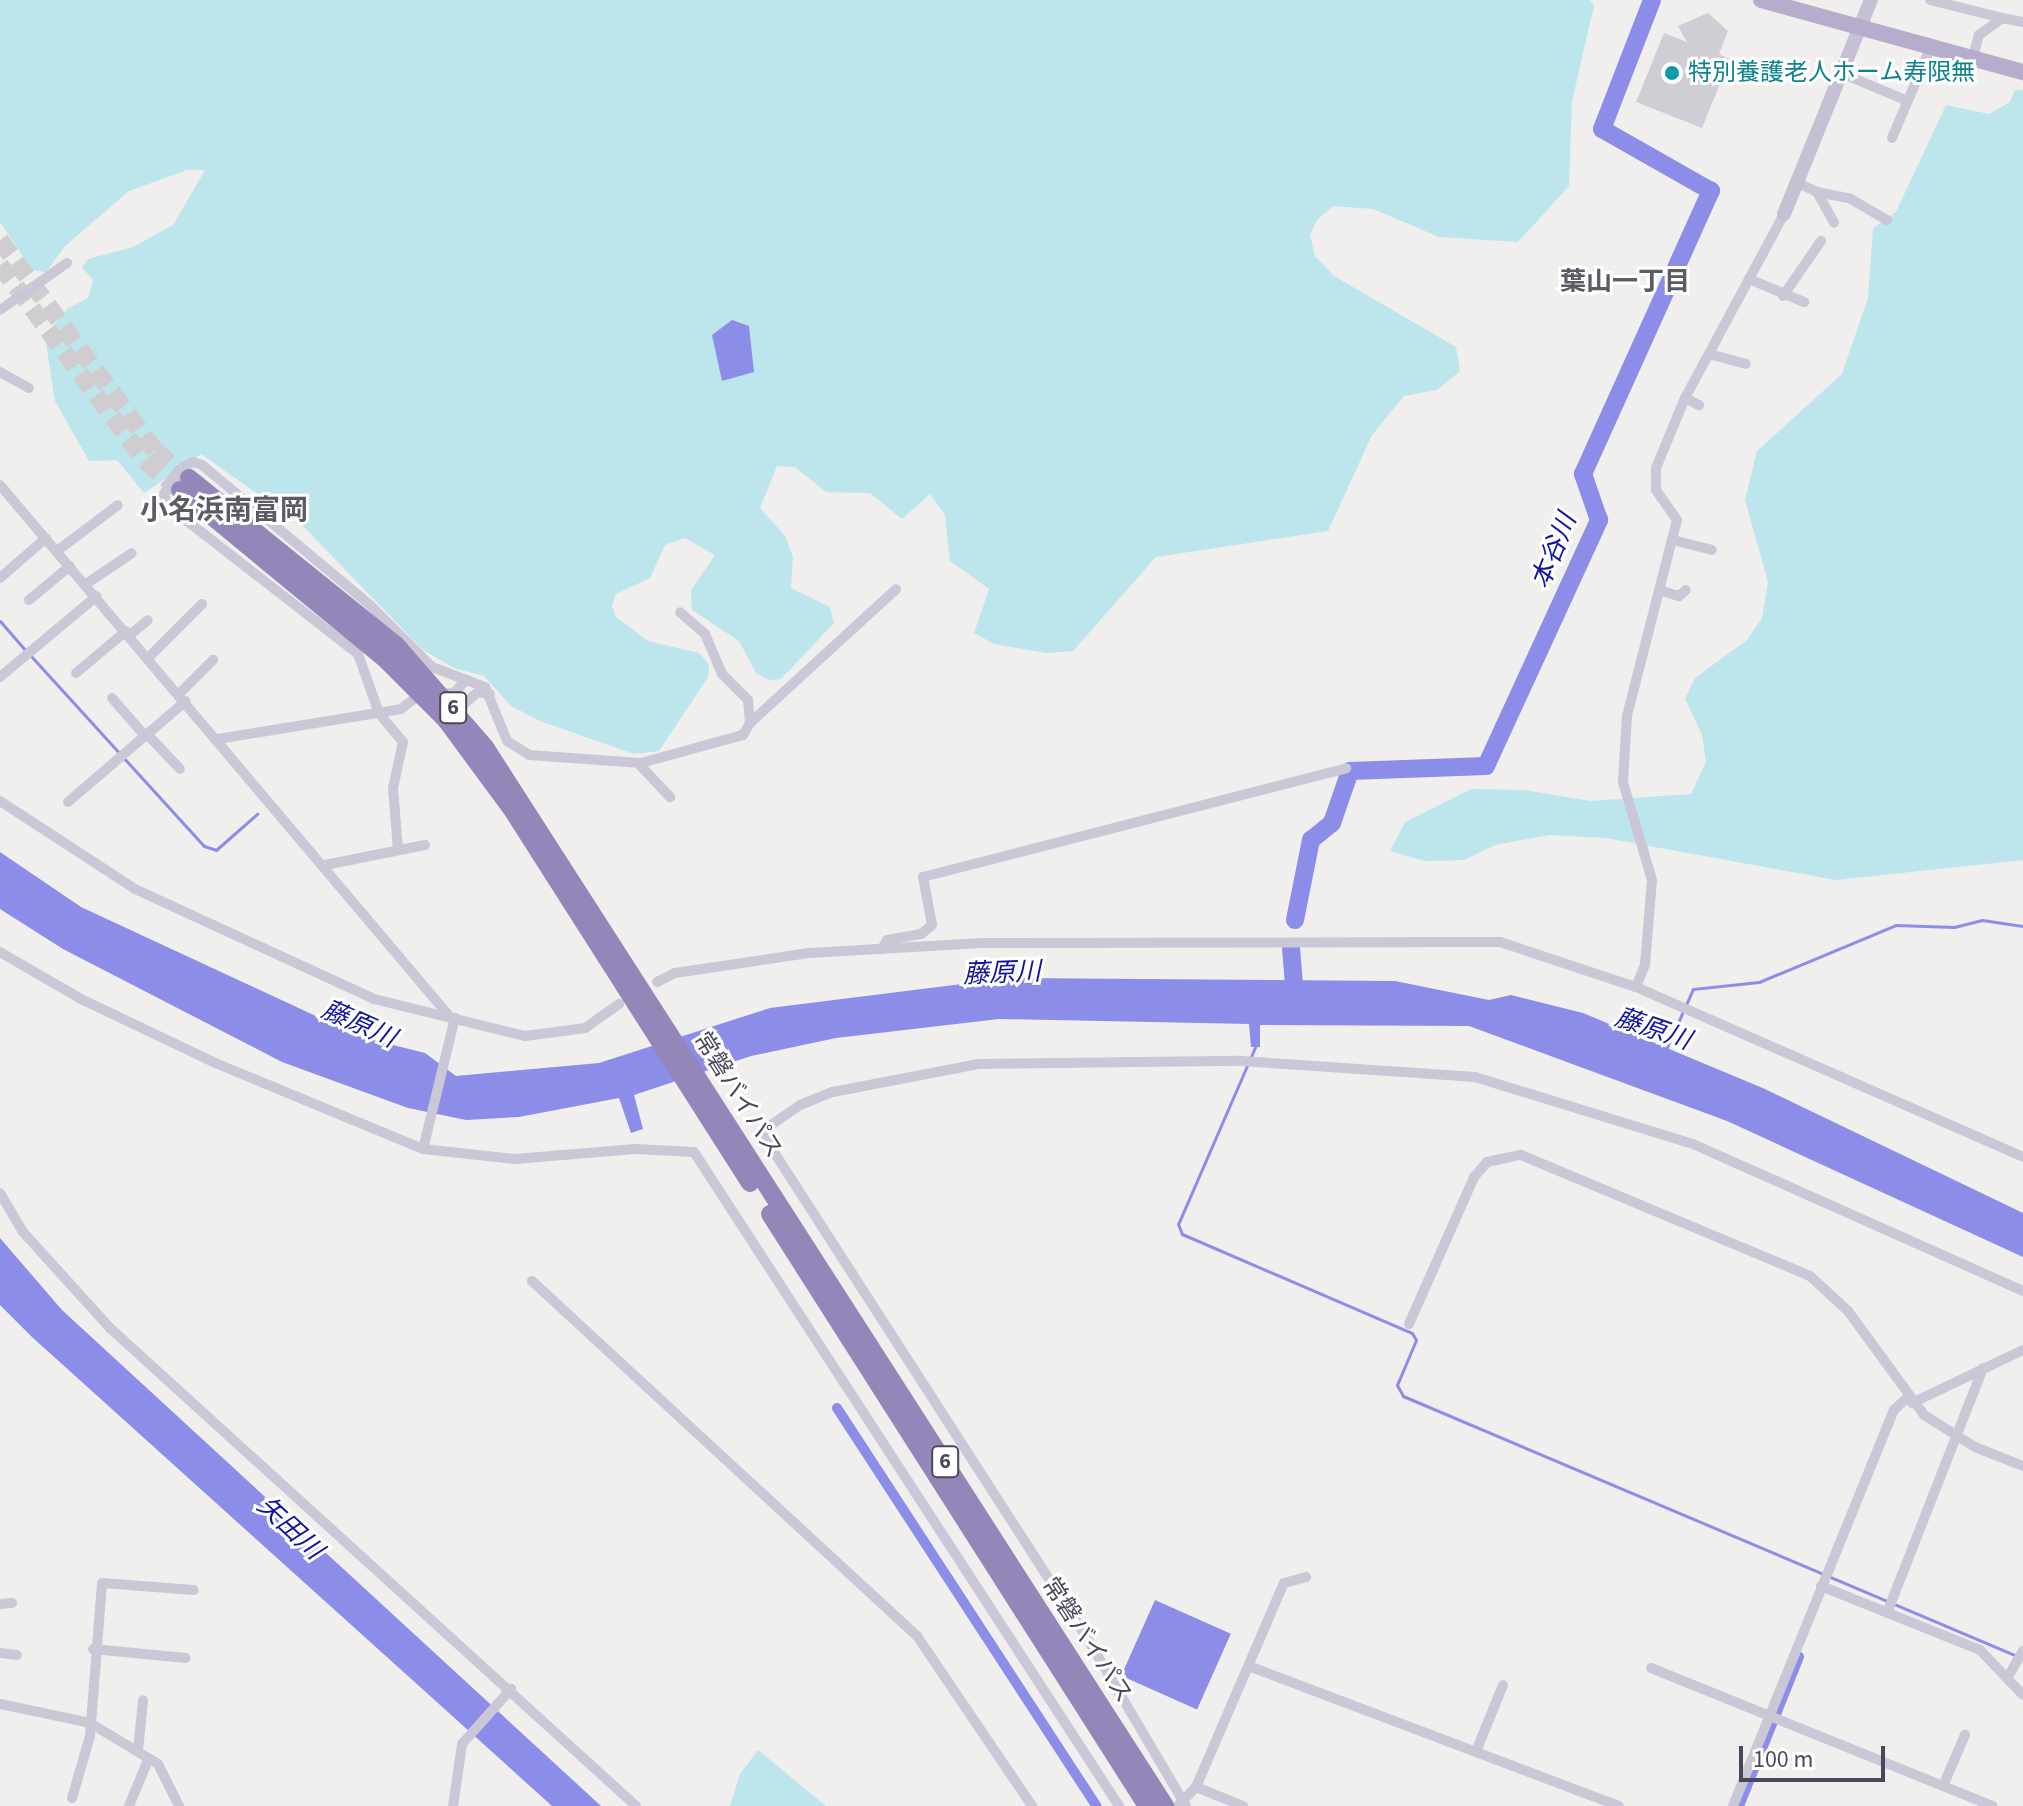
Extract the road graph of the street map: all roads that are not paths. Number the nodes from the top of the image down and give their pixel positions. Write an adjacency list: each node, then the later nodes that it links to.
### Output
1 (1761, 0): 6 (main road)
2 (1871, 0): 6 (street)
3 (1930, 0): 4 (street)
4 (2002, 18): 5 (street); 8 (street)
5 (2023, 22)
6 (1861, 30): 7 (main road); 10 (street)
7 (1931, 46): 8 (main road); 11 (street)
8 (1973, 57): 9 (main road)
9 (2023, 72)
10 (1843, 74): 11 (street); 13 (street)
11 (1908, 101): 12 (street)
12 (1892, 138)
13 (1800, 184): 14 (street); 15 (street)
14 (1817, 192): 16 (street); 17 (street)
15 (1784, 214): 20 (street)
16 (1887, 220)
17 (1834, 223)
18 (1821, 241): 21 (street)
19 (67, 263): 23 (street)
20 (1749, 279): 21 (street); 24 (street)
21 (1783, 296): 22 (street)
22 (1804, 302)
23 (0, 310)
24 (1709, 354): 25 (street); 28 (street)
25 (1746, 364)
26 (0, 372): 27 (street)
27 (29, 388)
28 (1685, 398): 29 (street); 33 (street)
29 (1699, 405)
30 (2, 490): 32 (street)
31 (118, 505): 35 (street)
32 (46, 538): 35 (street); 38 (street)
33 (1673, 540): 34 (street); 41 (street)
34 (1712, 550)
35 (57, 551): 37 (street)
36 (132, 553): 39 (street)
37 (70, 566): 39 (street); 44 (street)
38 (0, 578)
39 (86, 584): 43 (street)
40 (896, 589): 61 (street)
41 (1659, 590): 42 (street); 75 (street)
42 (1686, 590)
43 (97, 596): 48 (street); 52 (street)
44 (29, 600)
45 (202, 604): 49 (street)
46 (680, 612): 61 (street)
47 (148, 620): 48 (street)
48 (128, 633): 49 (street); 51 (street)
49 (149, 657): 57 (street)
50 (213, 660): 57 (street)
51 (76, 673)
52 (0, 677)
53 (466, 680): 55 (street); 56 (street); 60 (street)
54 (420, 694): 55 (highway, 常磐バイパス / 6); 60 (street); 76 (highway, 常磐バイパス / 6)
55 (441, 694): 59 (highway, 常磐バイパス / 6)
56 (492, 694): 59 (street); 64 (street)
57 (183, 697): 62 (street); 63 (street)
58 (112, 698): 62 (street)
59 (456, 711): 76 (highway, 常磐バイパス / 6)
60 (379, 713): 63 (street); 71 (street)
61 (750, 723): 64 (street)
62 (146, 735): 66 (street); 69 (street)
63 (218, 739): 72 (street)
64 (638, 763): 67 (street)
65 (1346, 768): 73 (street)
66 (180, 769)
67 (670, 797)
68 (0, 801): 77 (street)
69 (68, 802)
70 (425, 845): 71 (street)
71 (398, 850): 72 (street)
72 (325, 865): 77 (street)
73 (882, 949): 75 (street); 76 (street)
74 (0, 952): 79 (street)
75 (1636, 987): 80 (street)
76 (640, 997): 77 (street); 78 (highway, 常磐バイパス / 6)
77 (452, 1017): 79 (street)
78 (718, 1119): 123 (highway, 常磐バイパス / 6); 124 (highway, 常磐バイパス / 6)
79 (423, 1149): 122 (street)
80 (2023, 1157)
81 (0, 1193): 103 (street)
82 (532, 1281): 121 (street)
83 (2023, 1291): 116 (street)
84 (1409, 1324): 87 (street)
85 (2023, 1350): 86 (street)
86 (1983, 1368): 87 (street); 88 (street)
87 (1910, 1400): 88 (street); 91 (street)
88 (1956, 1437): 89 (street); 93 (street)
89 (2023, 1466)
90 (1306, 1577): 99 (street)
91 (1821, 1586): 93 (street); 107 (street)
92 (194, 1590): 94 (street)
93 (1887, 1613): 101 (street)
94 (93, 1649): 98 (street); 108 (street)
95 (2023, 1651): 101 (street)
96 (0, 1653): 97 (street)
97 (17, 1655)
98 (186, 1658)
99 (1251, 1667): 110 (street); 114 (street)
100 (1651, 1668): 107 (street)
101 (2009, 1675): 104 (street)
102 (1503, 1685): 110 (street)
103 (509, 1690): 119 (street); 120 (street)
104 (2023, 1695)
105 (143, 1700): 111 (street)
106 (0, 1704): 108 (street)
107 (1769, 1716): 113 (street); 127 (street)
108 (90, 1723): 111 (street); 115 (street)
109 (1965, 1735): 113 (street)
110 (1477, 1749): 126 (street)
111 (138, 1751): 112 (street)
112 (148, 1760): 117 (street); 118 (street)
113 (1943, 1786): 128 (street)
114 (1196, 1787): 116 (street); 125 (street)
115 (72, 1798)
116 (1183, 1804)
117 (177, 1805)
118 (129, 1806)
119 (453, 1806)
120 (636, 1806)
121 (1032, 1806)
122 (1119, 1806)
123 (1147, 1806)
124 (1165, 1806)
125 (1243, 1806)
126 (1619, 1806)
127 (1733, 1806)
128 (1992, 1806)

